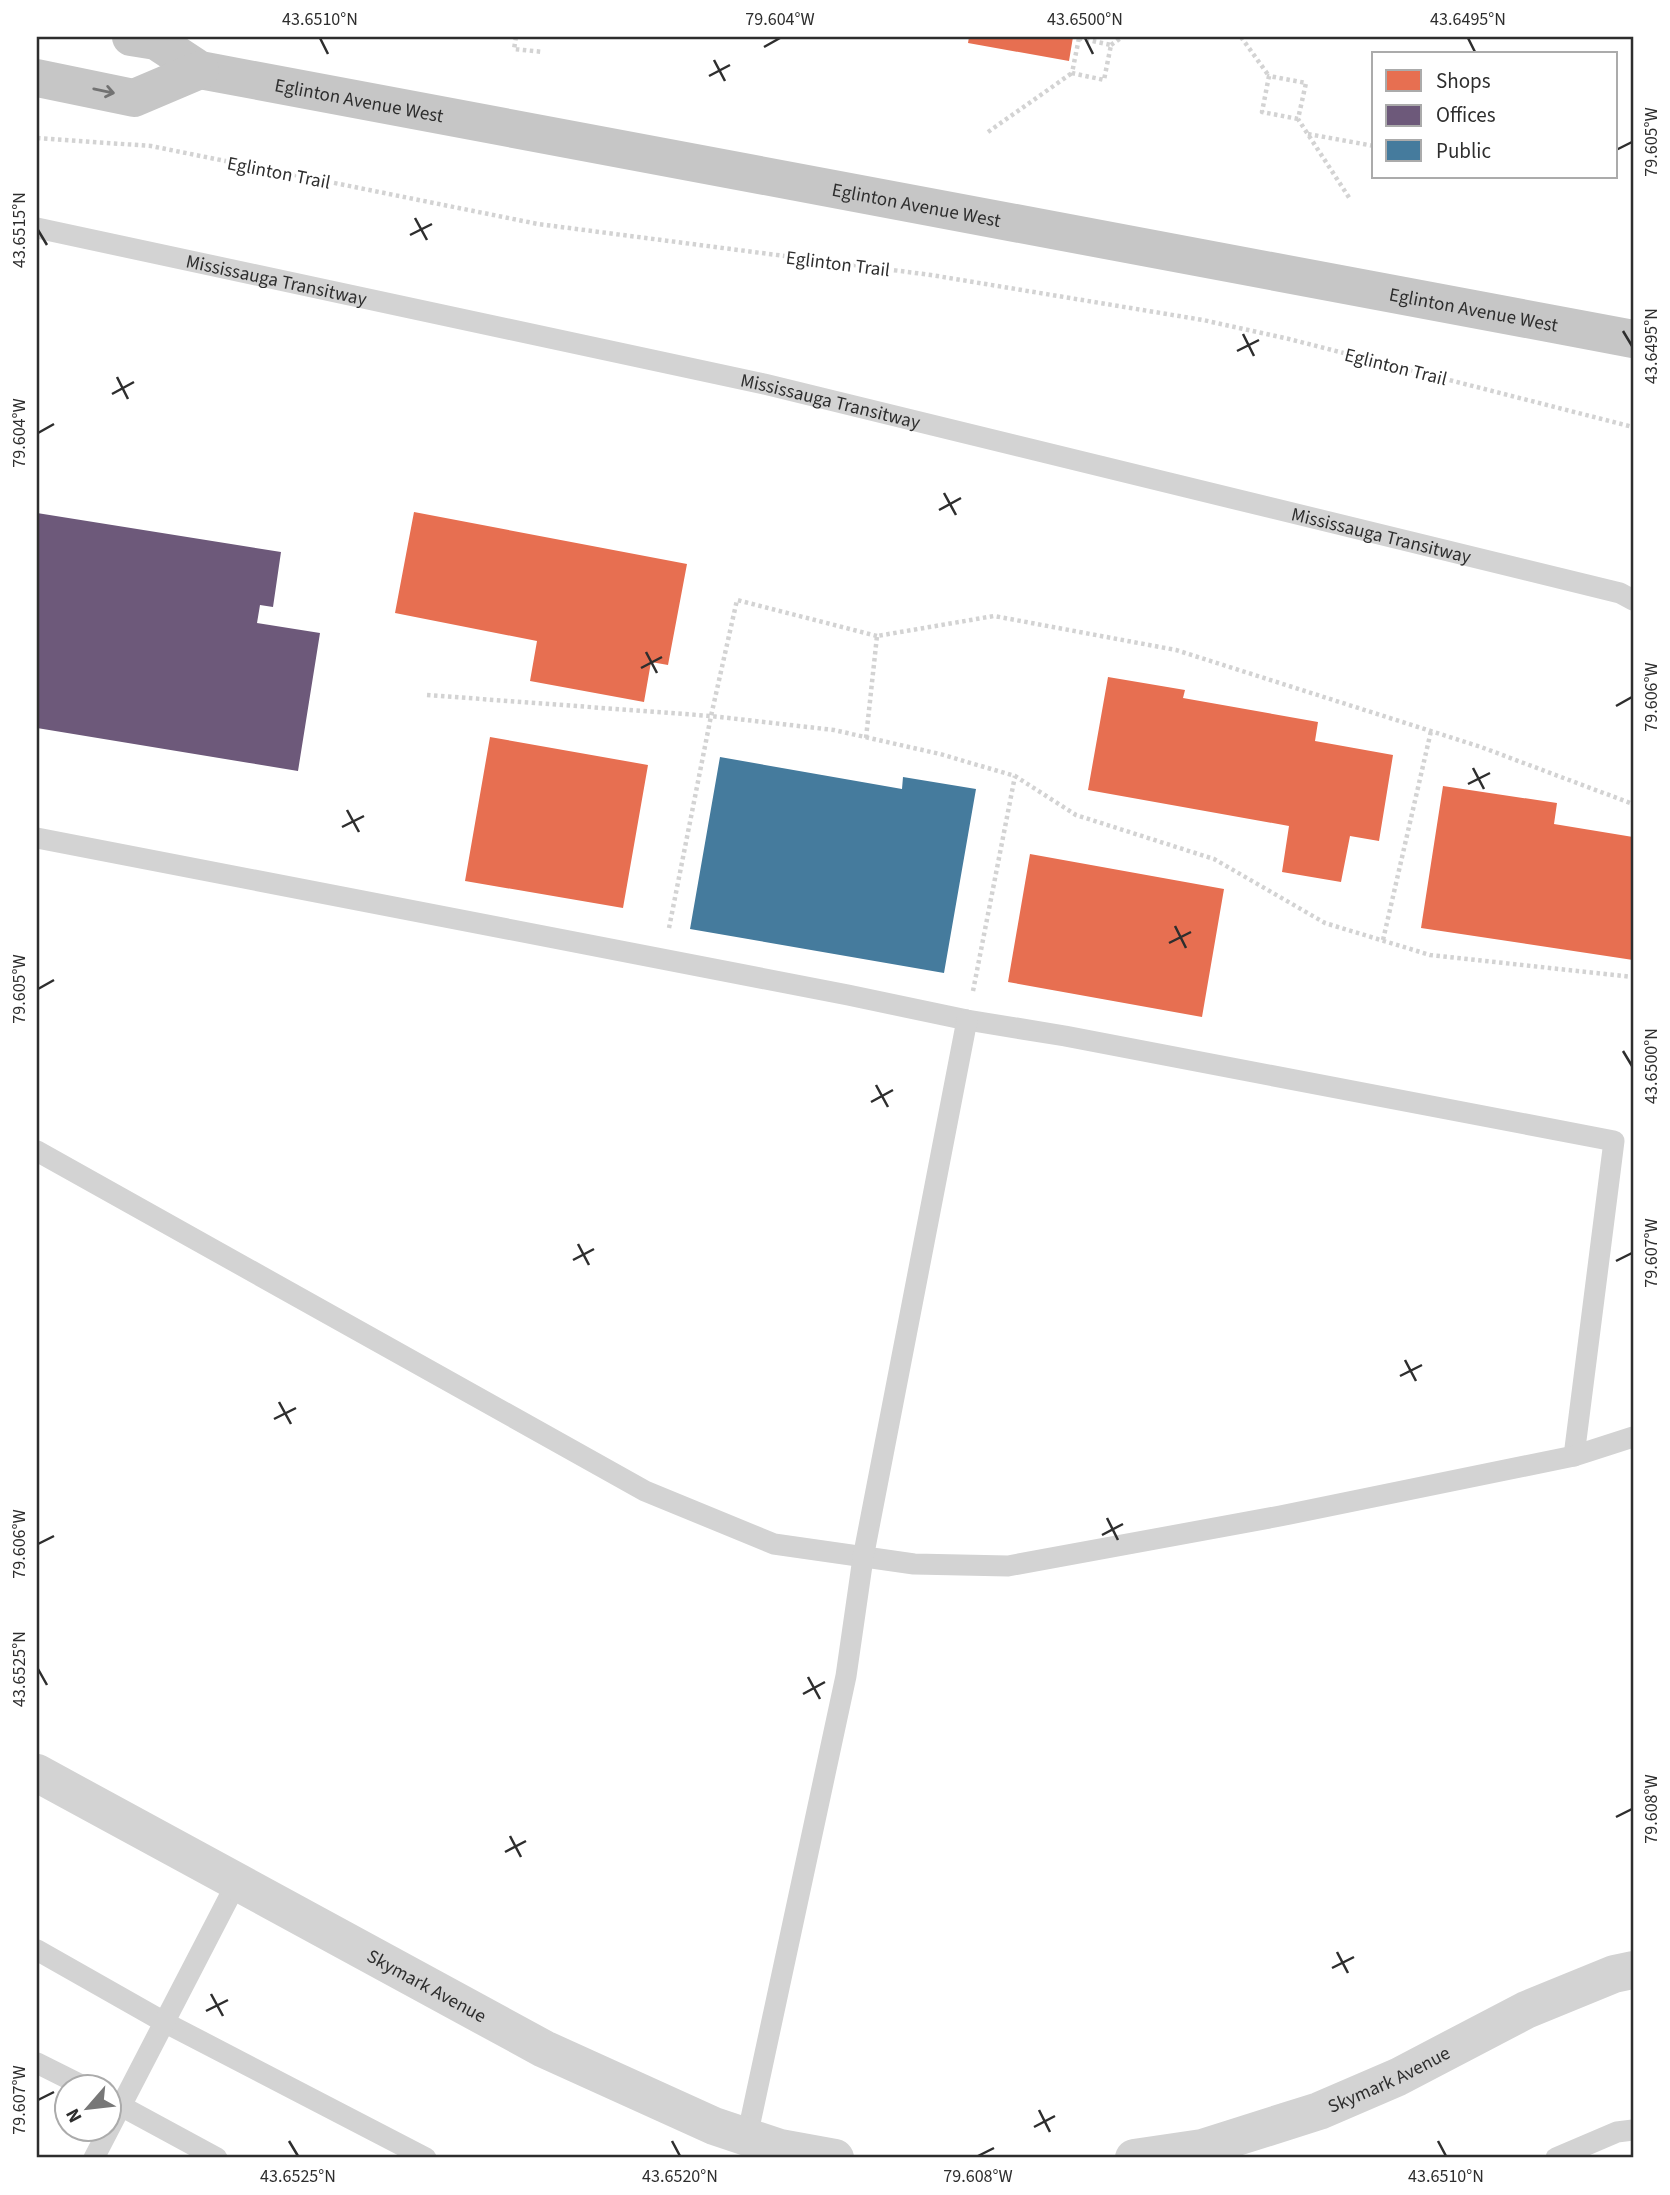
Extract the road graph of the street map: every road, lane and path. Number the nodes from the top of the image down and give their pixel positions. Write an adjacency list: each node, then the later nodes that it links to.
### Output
1 (131, 37): 7 (main road, Eglinton Avenue West)
2 (516, 37): 6 (path)
3 (1122, 37): 5 (path)
4 (1241, 37): 9 (path)
5 (1111, 45): 8 (path); 8 (path)
6 (543, 51)
7 (200, 70): 10 (main road, one-way to 7); 18 (main road, Eglinton Avenue West)
8 (1072, 73): 12 (path)
9 (1269, 76): 11 (path); 11 (path)
10 (37, 78)
11 (1298, 119): 13 (path)
12 (988, 132)
13 (1307, 133): 15 (path); 16 (path)
14 (37, 138): 19 (path, Eglinton Trail)
15 (1372, 146)
16 (1350, 199)
17 (37, 228): 20 (lane, Mississauga Transitway)
18 (1633, 339)
19 (1633, 427)
20 (1629, 595)
21 (877, 636): 23 (path); 24 (path); 25 (path)
22 (427, 695): 23 (path)
23 (711, 716): 25 (path); 30 (path)
24 (1431, 731): 27 (path); 29 (path)
25 (866, 738): 26 (path)
26 (1015, 776): 29 (path); 32 (path)
27 (1633, 804)
28 (37, 838): 30 (lane)
29 (1382, 940): 31 (path)
30 (663, 960): 32 (lane)
31 (1633, 977)
32 (967, 1020): 35 (lane); 36 (lane)
33 (37, 1151): 36 (lane)
34 (1633, 1437): 35 (lane)
35 (1574, 1456): 36 (lane)
36 (863, 1558): 47 (lane)
37 (37, 1773): 38 (street, Skymark Avenue)
38 (237, 1882): 41 (lane); 47 (street, Skymark Avenue)
39 (37, 1950): 41 (lane)
40 (1633, 1970): 51 (street, Skymark Avenue)
41 (164, 2022): 44 (lane); 49 (lane)
42 (37, 2063): 43 (lane)
43 (54, 2072)
44 (122, 2091)
45 (122, 2107): 48 (lane)
46 (1633, 2130): 52 (lane)
47 (747, 2137): 50 (street, Skymark Avenue)
48 (217, 2158)
49 (426, 2158)
50 (835, 2158)
51 (1135, 2158)
52 (1556, 2158)

